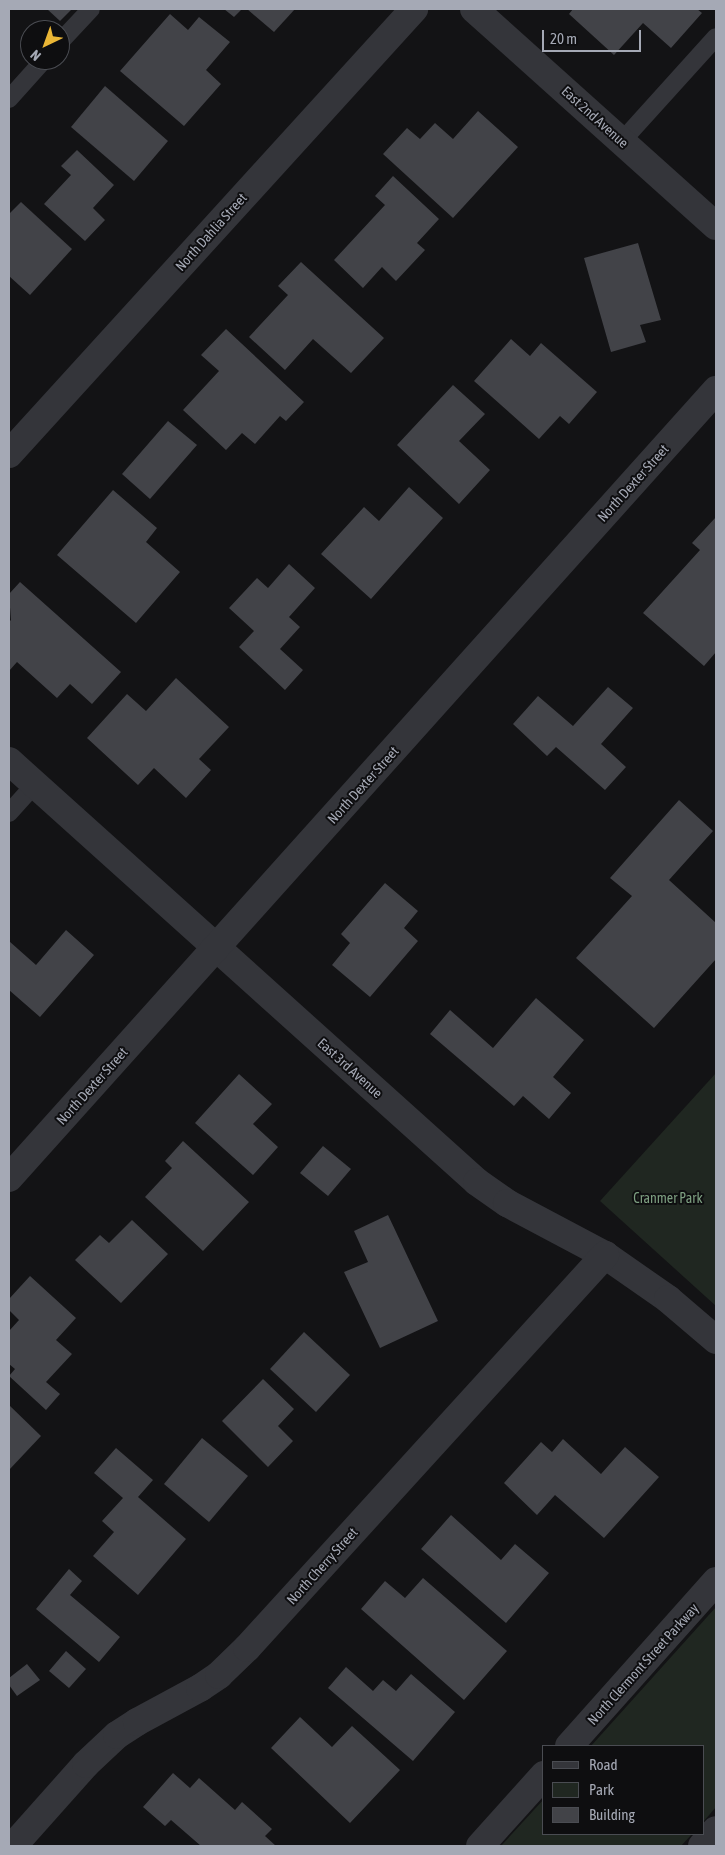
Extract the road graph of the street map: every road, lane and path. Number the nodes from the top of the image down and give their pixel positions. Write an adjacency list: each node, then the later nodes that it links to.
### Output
1 (91, 9): 4 (lane)
2 (414, 9): 11 (street, North Dahlia Street)
3 (474, 9): 8 (street, East 2nd Avenue)
4 (70, 31)
5 (716, 37): 8 (lane)
6 (35, 70): 7 (lane)
7 (9, 99)
8 (622, 141): 9 (street, East 2nd Avenue)
9 (716, 226)
10 (716, 390): 15 (street, North Dexter Street)
11 (9, 454)
12 (9, 761): 13 (street, East 3rd Avenue)
13 (35, 784): 14 (lane); 15 (street, East 3rd Avenue)
14 (9, 813)
15 (217, 947): 16 (street, North Dexter Street); 17 (street, East 3rd Avenue)
16 (9, 1178)
17 (605, 1255): 18 (street, East 3rd Avenue); 23 (street, North Cherry Street)
18 (716, 1340)
19 (716, 1581): 20 (street, North Clermont Street Parkway)
20 (570, 1745)
21 (542, 1777): 24 (street)
22 (716, 1830): 25 (street)
23 (13, 1846)
24 (480, 1846)
25 (702, 1846)

